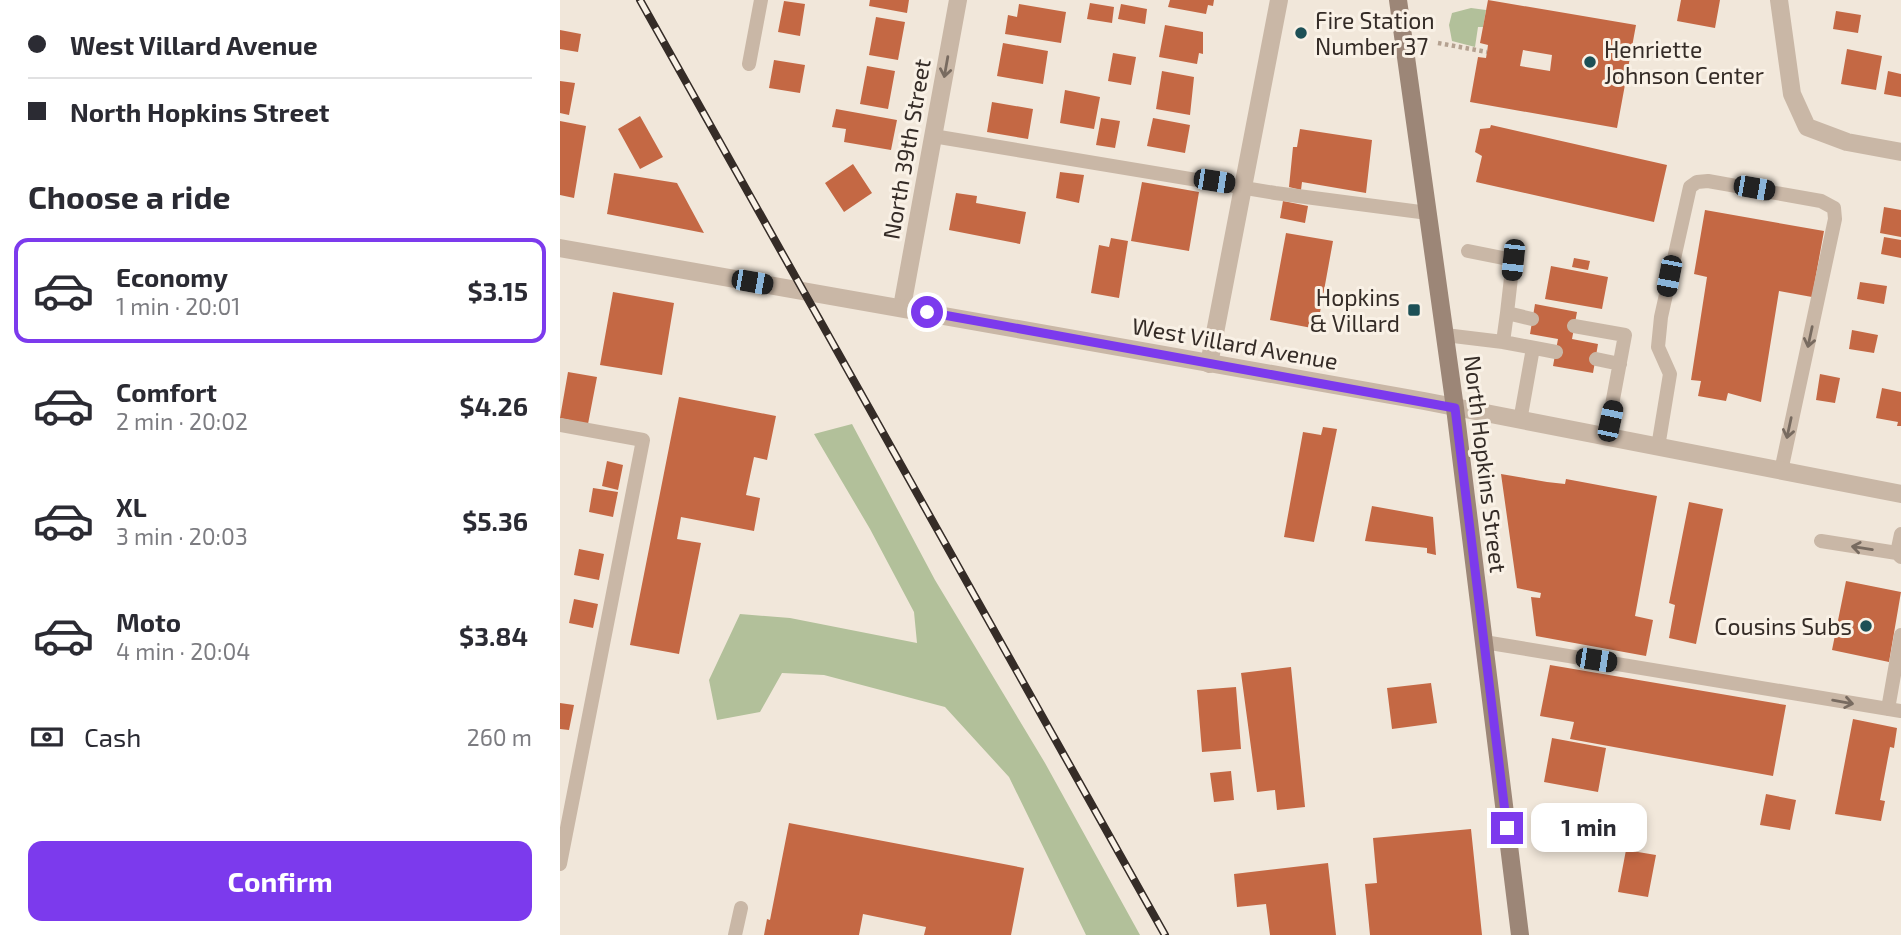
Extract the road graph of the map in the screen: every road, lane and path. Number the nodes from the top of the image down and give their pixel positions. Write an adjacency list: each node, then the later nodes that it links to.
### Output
1 (761, 0): 8 (lane)
2 (958, 0): 9 (street, North 39th Street, one-way to 9)
3 (1279, 0): 11 (street)
4 (1398, 0): 12 (main road, North Hopkins Street)
5 (1779, 0): 10 (street)
6 (1438, 43): 7 (path)
7 (1487, 52)
8 (748, 64)
9 (933, 136): 11 (lane); 15 (street, North 39th Street)
10 (1901, 152)
11 (1243, 186): 12 (lane); 24 (street)
12 (1428, 213): 19 (main road, North Hopkins Street)
13 (560, 248): 15 (street, West Villard Avenue)
14 (1468, 251): 16 (lane)
15 (902, 307): 24 (street, West Villard Avenue)
16 (1507, 313): 17 (lane); 20 (lane)
17 (1532, 319)
18 (1574, 326): 25 (lane)
19 (1445, 334): 20 (lane); 26 (main road, North Hopkins Street)
20 (1503, 342): 21 (lane)
21 (1533, 348): 22 (lane); 27 (lane)
22 (1556, 352)
23 (1596, 359): 25 (lane)
24 (1209, 364): 26 (street, West Villard Avenue)
25 (1620, 364): 29 (lane)
26 (1455, 408): 27 (street, West Villard Avenue); 37 (main road, North Hopkins Street)
27 (1520, 421): 29 (street, West Villard Avenue)
28 (560, 425): 39 (lane)
29 (1606, 437): 30 (street, West Villard Avenue)
30 (1658, 447): 31 (street, West Villard Avenue); 31 (lane, one-way to 31)
31 (1781, 471): 32 (street, West Villard Avenue)
32 (1901, 494)
33 (1901, 534): 35 (lane)
34 (1821, 541): 35 (lane, one-way to 34)
35 (1899, 555)
36 (1901, 635): 38 (lane)
37 (1483, 642): 38 (lane, one-way to 38); 42 (main road, North Hopkins Street)
38 (1894, 710)
39 (560, 864)
40 (741, 908): 41 (lane)
41 (735, 935)
42 (1520, 935)

